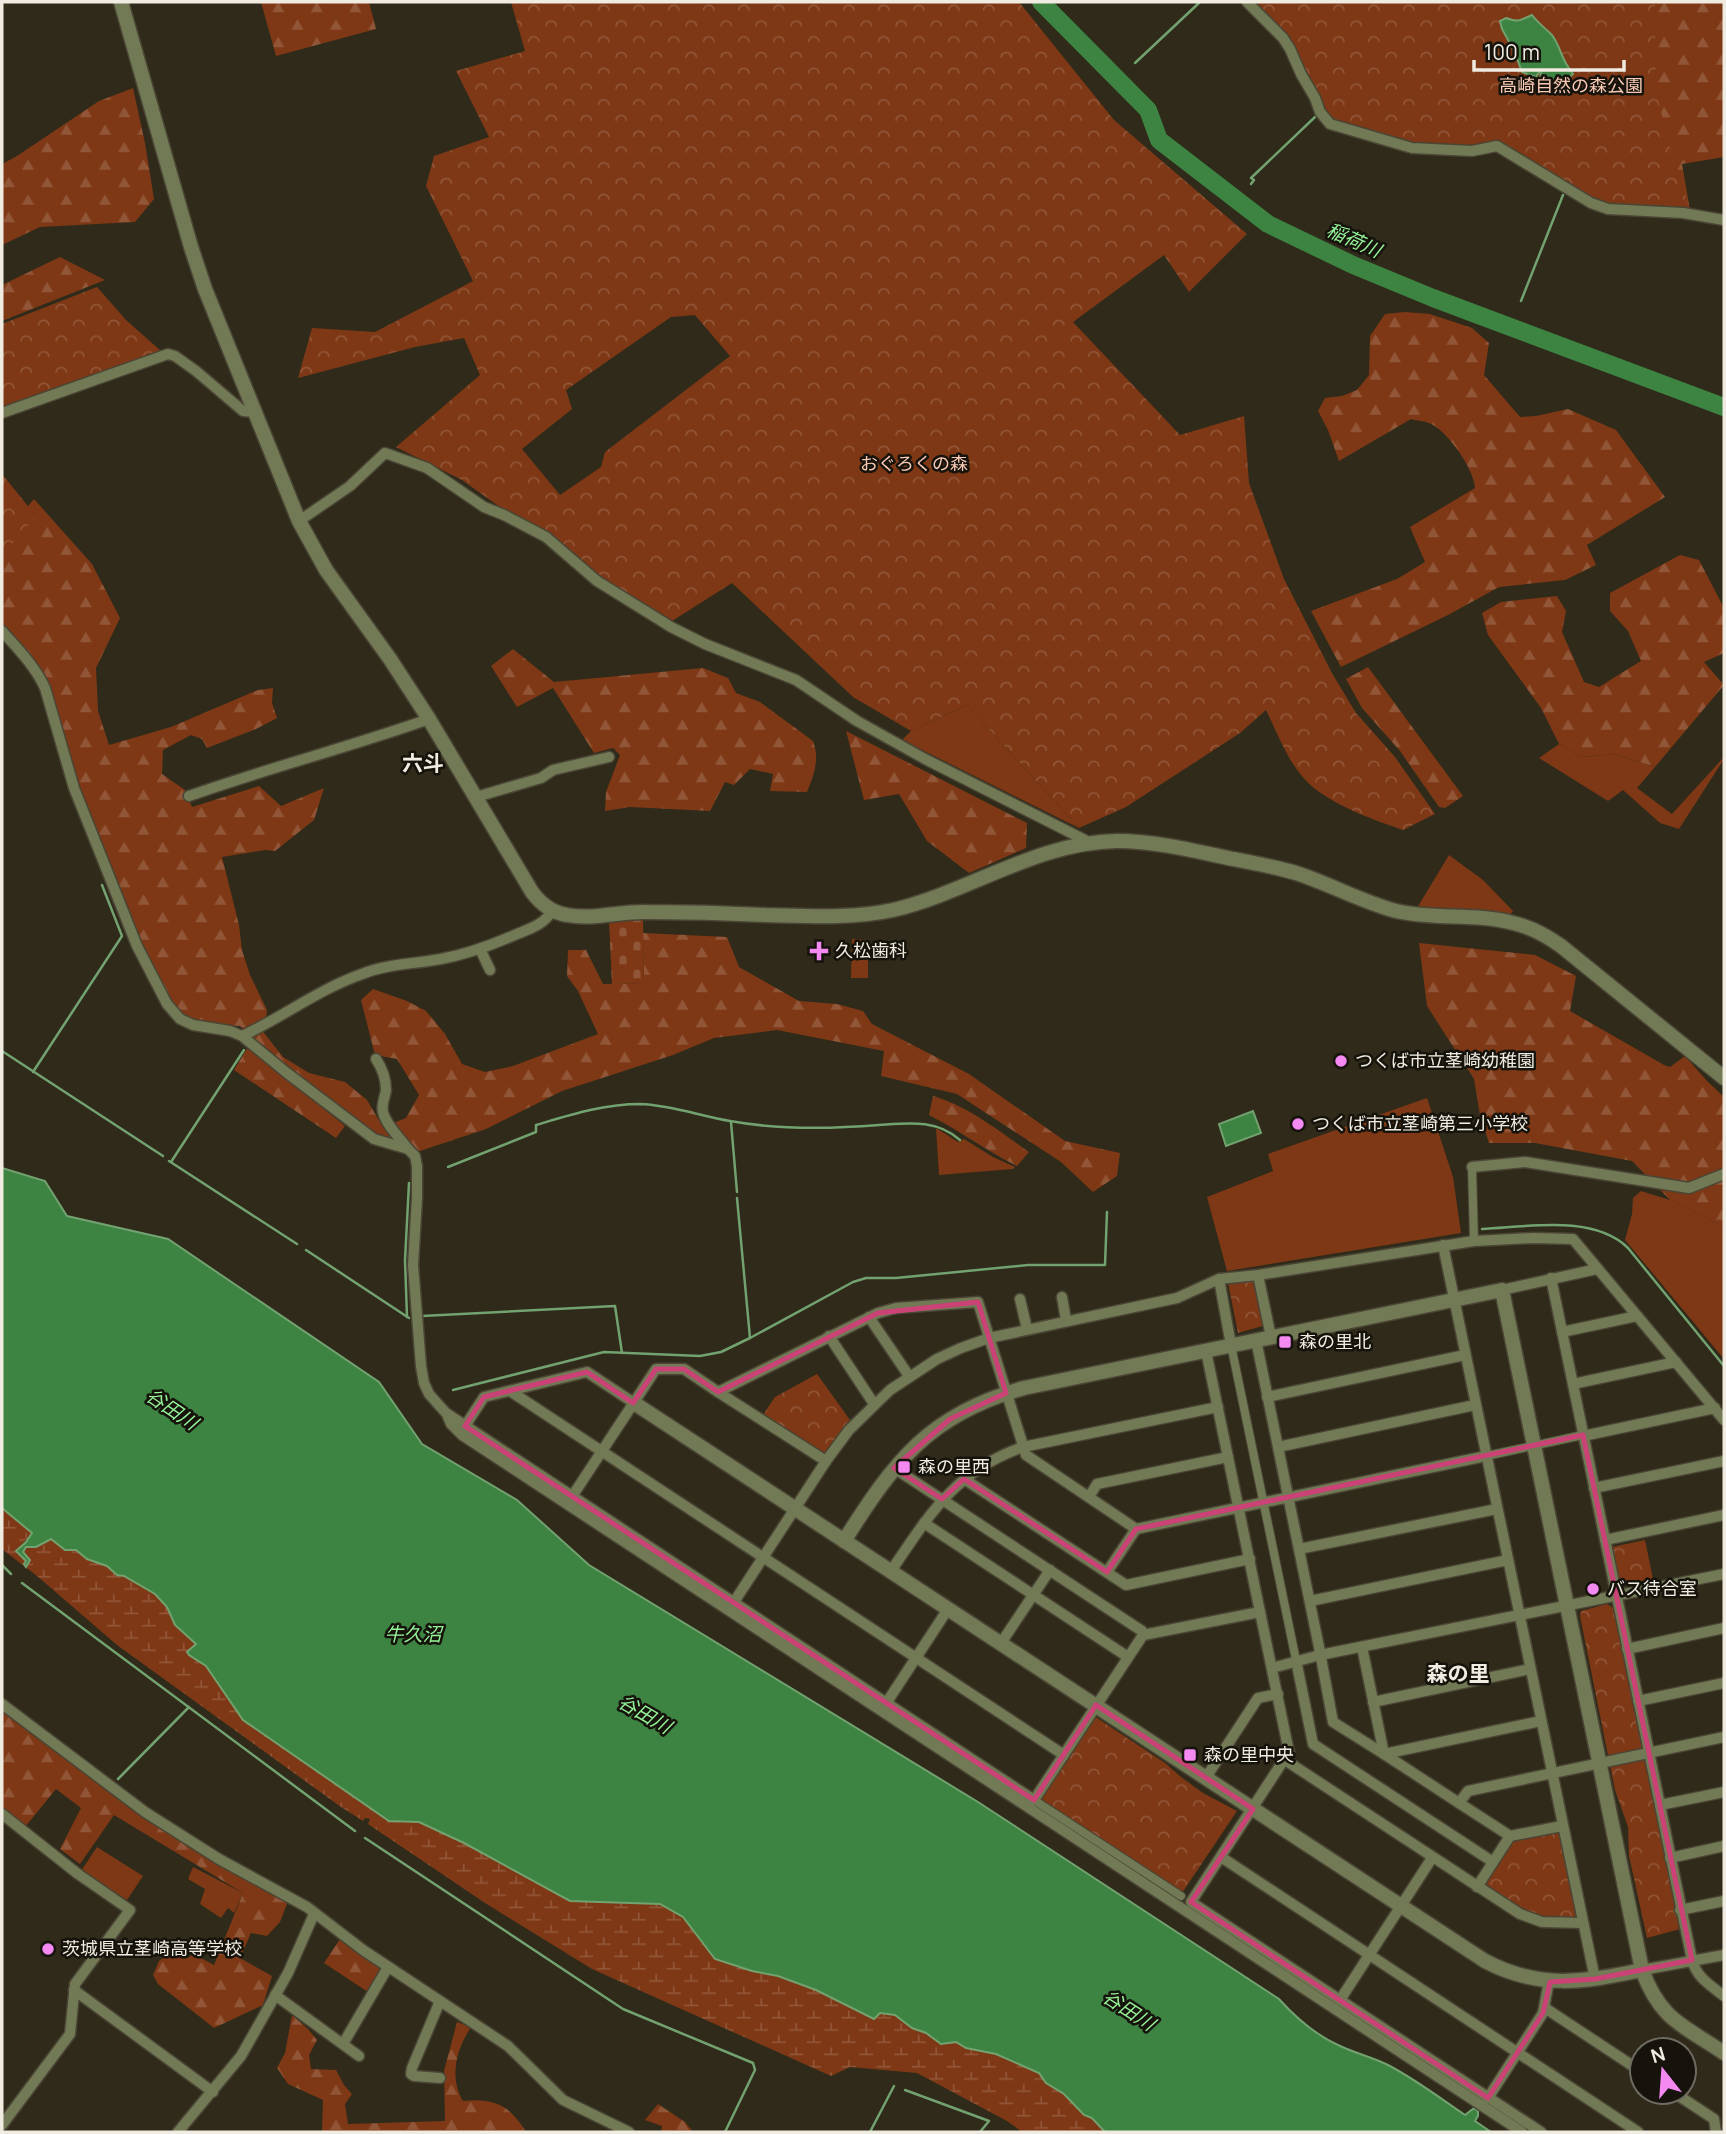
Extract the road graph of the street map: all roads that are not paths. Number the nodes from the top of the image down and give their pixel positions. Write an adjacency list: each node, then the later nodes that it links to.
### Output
1 (121, 2): 4 (street)
2 (1247, 2): 3 (street)
3 (1724, 220)
4 (254, 412): 5 (street); 6 (street)
5 (2, 413)
6 (299, 521): 8 (street); 12 (street)
7 (2, 631): 16 (street)
8 (429, 719): 10 (street); 11 (street)
9 (608, 757): 11 (street)
10 (189, 796)
11 (476, 797): 13 (street)
12 (1085, 840)
13 (552, 911): 14 (street); 18 (street)
14 (480, 949): 15 (street); 16 (street)
15 (490, 970)
16 (242, 1036): 19 (street)
17 (376, 1059): 19 (street)
18 (1724, 1078)
19 (408, 1149): 56 (street)
20 (1472, 1167): 21 (street); 22 (street)
21 (1724, 1174)
22 (1474, 1241): 23 (street); 24 (street)
23 (1443, 1245): 25 (street); 31 (street)
24 (1597, 1269): 27 (street); 32 (street)
25 (1258, 1275): 26 (street); 38 (street)
26 (1219, 1279): 34 (street); 41 (street)
27 (1551, 1279): 28 (street); 36 (street)
28 (1502, 1290): 31 (street); 60 (street)
29 (1062, 1297): 34 (street)
30 (1020, 1298): 35 (street)
31 (1454, 1300): 38 (street); 43 (street)
32 (1637, 1316): 36 (street); 44 (street)
33 (869, 1317): 37 (street); 39 (street); 45 (street)
34 (1066, 1320): 35 (street)
35 (1027, 1329): 39 (street)
36 (1562, 1332): 46 (street)
37 (829, 1336): 48 (street); 52 (street)
38 (1271, 1337): 40 (street)
39 (989, 1338): 45 (street); 49 (street)
40 (1256, 1340): 41 (street); 50 (street)
41 (1231, 1345): 42 (street); 75 (street)
42 (1206, 1350): 49 (street); 54 (street)
43 (1465, 1355): 50 (street); 53 (street)
44 (1676, 1362): 46 (street); 55 (street)
45 (909, 1376): 52 (street)
46 (1573, 1384): 59 (street)
47 (510, 1391): 51 (street); 58 (street); 63 (street)
48 (718, 1392): 51 (street); 66 (street)
49 (1006, 1393): 61 (street); 68 (street)
50 (1267, 1396): 62 (street)
51 (634, 1403): 63 (street); 77 (street)
52 (874, 1404): 66 (street)
53 (1475, 1405): 62 (street); 64 (street)
54 (1218, 1407): 61 (street); 65 (street)
55 (1715, 1408): 57 (street); 59 (street)
56 (446, 1413): 58 (street); 172 (street)
57 (1724, 1420)
58 (466, 1426): 71 (street)
59 (1583, 1436): 60 (street); 70 (street)
60 (1534, 1446): 64 (street); 96 (street)
61 (1023, 1447): 69 (street); 72 (street)
62 (1278, 1447): 73 (street)
63 (602, 1451): 71 (street); 85 (street)
64 (1486, 1456): 73 (street); 78 (street)
65 (1228, 1457): 72 (street); 76 (street)
66 (826, 1461): 77 (street)
67 (1724, 1461): 70 (street)
68 (894, 1468): 74 (street); 82 (street)
69 (964, 1479): 74 (street); 90 (street)
70 (1594, 1488): 83 (street)
71 (573, 1495): 95 (street)
72 (1089, 1497): 81 (street)
73 (1288, 1497): 75 (street); 84 (street)
74 (942, 1499): 80 (street); 88 (street)
75 (1263, 1502): 76 (street); 108 (street)
76 (1239, 1507): 81 (street); 86 (street)
77 (795, 1508): 82 (street); 85 (street)
78 (1497, 1509): 84 (street); 87 (street)
79 (1724, 1515): 83 (street)
80 (924, 1523): 89 (street); 92 (street)
81 (1136, 1529): 90 (street)
82 (844, 1541): 89 (street)
83 (1605, 1541): 93 (street)
84 (1299, 1549): 94 (street)
85 (763, 1557): 95 (street); 106 (street)
86 (1250, 1559): 90 (street); 98 (street)
87 (1507, 1560): 94 (street); 99 (street)
88 (1050, 1570): 92 (street); 101 (street)
89 (891, 1571): 97 (street)
90 (1107, 1572)
91 (1724, 1574): 93 (street)
92 (1033, 1595): 102 (street); 107 (street)
93 (1616, 1597): 96 (street); 104 (street)
94 (1310, 1601): 105 (street)
95 (734, 1602): 114 (street)
96 (1567, 1605): 99 (street); 124 (street)
97 (948, 1609): 102 (street); 106 (street)
98 (1260, 1612): 101 (street); 109 (street)
99 (1519, 1614): 103 (street); 110 (street)
100 (1724, 1628): 104 (street)
101 (1143, 1636): 107 (street)
102 (1001, 1643): 117 (street)
103 (1362, 1647): 105 (street); 115 (street)
104 (1627, 1649): 113 (street)
105 (1320, 1655): 108 (street); 121 (street)
106 (916, 1657): 114 (street); 122 (street)
107 (1128, 1657): 117 (street)
108 (1296, 1660): 109 (street); 139 (street)
109 (1272, 1668): 112 (street)
110 (1530, 1669): 115 (street); 118 (street)
111 (1724, 1683): 113 (street)
112 (1278, 1694): 123 (street); 126 (street)
113 (1638, 1701): 120 (street)
114 (887, 1702): 128 (street)
115 (1373, 1702): 121 (street)
116 (2, 1704): 145 (street)
117 (1096, 1705): 122 (street); 126 (street)
118 (1541, 1721): 121 (street); 125 (street)
119 (1724, 1738): 120 (street)
120 (1648, 1753): 124 (street); 130 (street)
121 (1384, 1754): 129 (street)
122 (1064, 1755): 128 (street)
123 (1285, 1760): 131 (street); 137 (street)
124 (1600, 1763): 125 (street); 151 (street)
125 (1552, 1774): 129 (street); 133 (street)
126 (1205, 1779): 131 (street)
127 (1724, 1792): 130 (street)
128 (1034, 1800): 141 (street)
129 (1459, 1803): 134 (street)
130 (1660, 1805): 138 (street)
131 (1252, 1809): 136 (street); 143 (street)
132 (2, 1814): 154 (street)
133 (1562, 1826): 134 (street); 146 (street)
134 (1510, 1836): 139 (street)
135 (1724, 1846): 138 (street)
136 (1221, 1857): 147 (street); 157 (street)
137 (1433, 1858): 140 (street); 143 (street)
138 (1670, 1858): 144 (street)
139 (1493, 1862): 140 (street)
140 (1477, 1887): 146 (street)
141 (1181, 1896)
142 (1724, 1901): 144 (street)
143 (1400, 1907): 147 (street); 153 (street)
144 (1680, 1910): 149 (street)
145 (314, 1914): 150 (street); 155 (street)
146 (1583, 1923): 152 (street)
147 (1369, 1955): 157 (street); 161 (street)
148 (1724, 1955): 149 (street)
149 (1692, 1960): 151 (street); 156 (street)
150 (387, 1966): 158 (street); 160 (street)
151 (1642, 1970): 152 (street); 162 (street)
152 (1595, 1979): 153 (street)
153 (1549, 1982): 159 (street)
154 (74, 1990): 166 (street); 169 (street)
155 (275, 1995): 160 (street); 166 (street)
156 (1724, 1996)
157 (1339, 2000): 167 (street)
158 (440, 2001): 165 (street); 171 (street)
159 (1545, 2008): 161 (street); 164 (street)
160 (343, 2044): 163 (street)
161 (1518, 2053): 167 (street); 174 (street)
162 (1724, 2053)
163 (359, 2056)
164 (1628, 2063)
165 (440, 2078)
166 (213, 2092): 170 (street)
167 (1488, 2098): 173 (street)
168 (1694, 2106): 175 (street)
169 (2, 2125)
170 (178, 2132)
171 (629, 2132)
172 (1522, 2132)
173 (1541, 2132)
174 (1638, 2132)
175 (1716, 2132)

